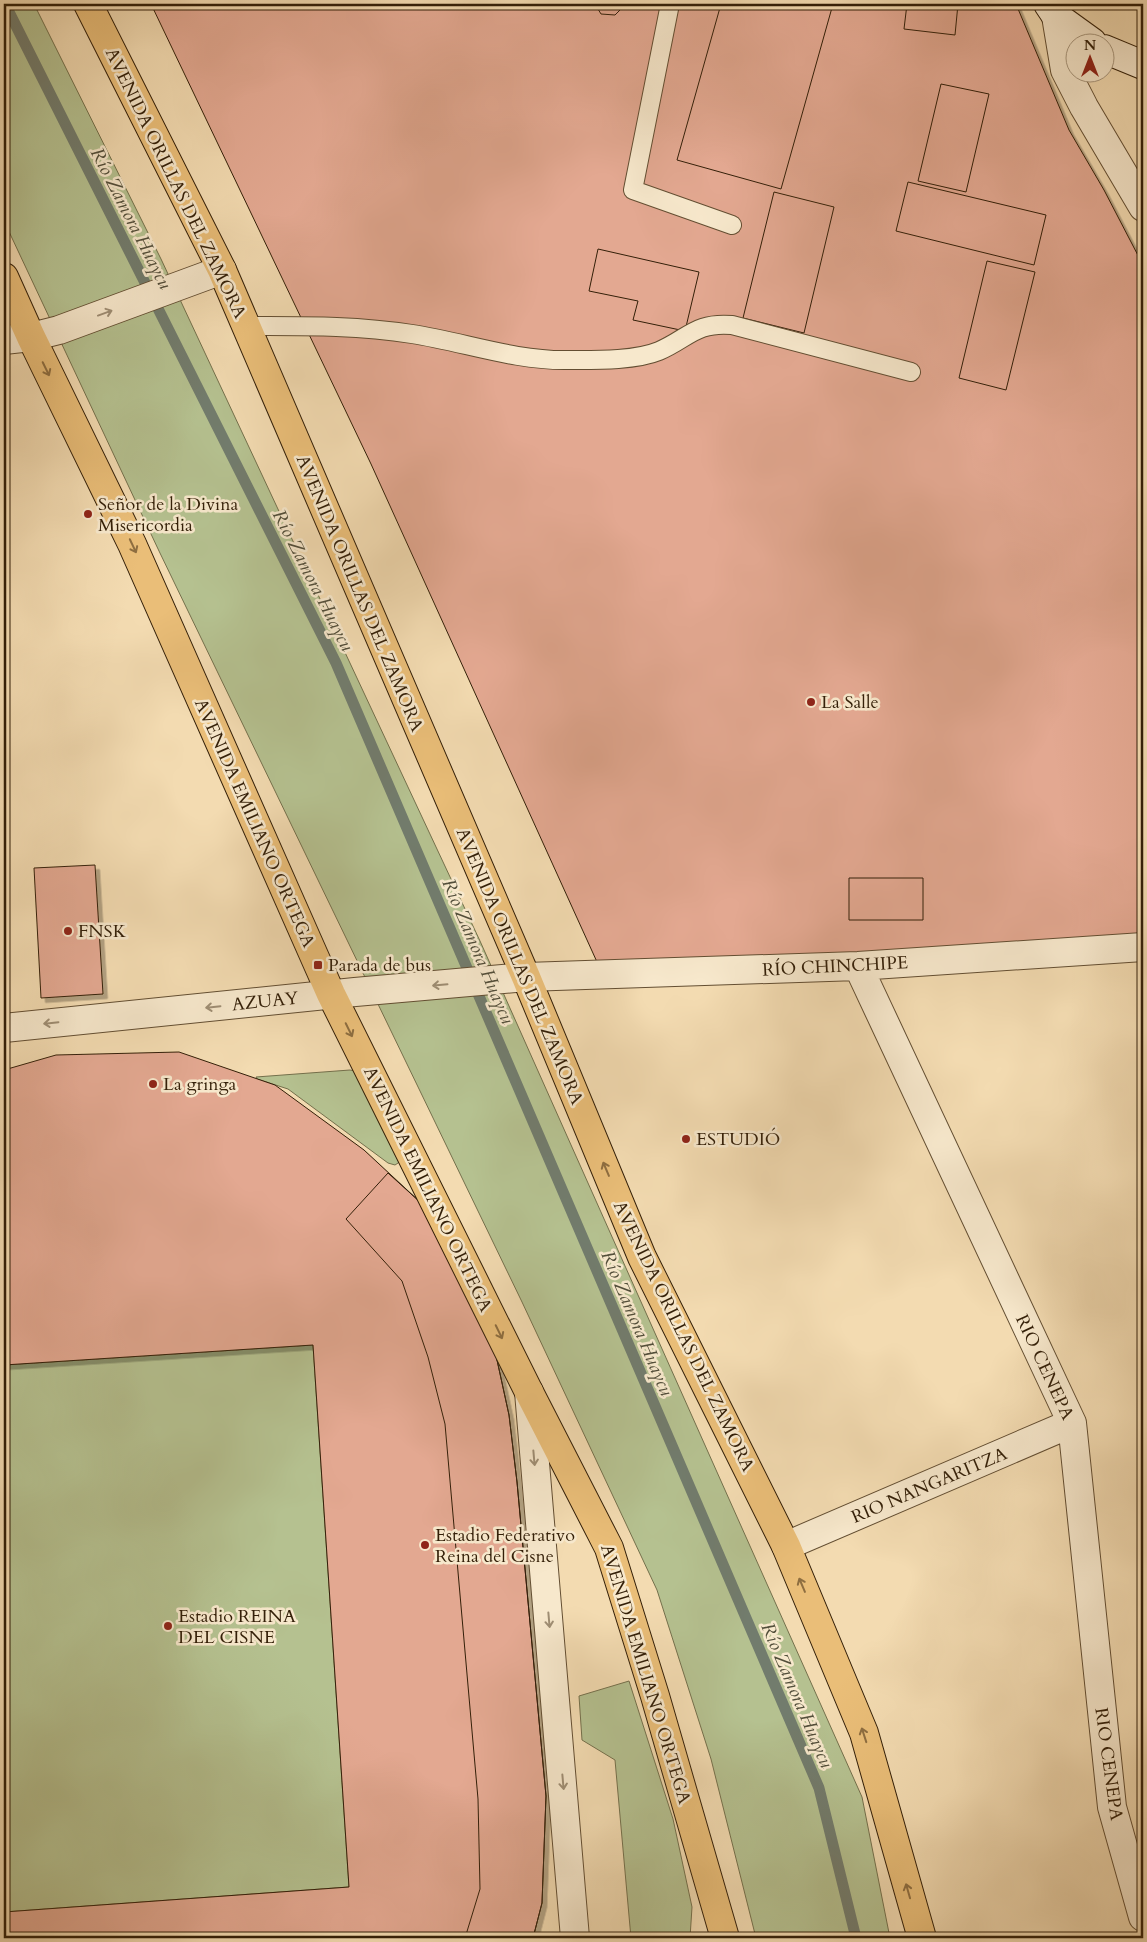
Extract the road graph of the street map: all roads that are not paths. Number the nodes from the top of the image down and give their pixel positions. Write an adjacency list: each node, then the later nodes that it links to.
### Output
1 (88, 4): 9 (main road, AVENIDA ORILLAS DEL ZAMORA)
2 (670, 4): 8 (lane)
3 (1052, 10): 4 (street); 7 (street)
4 (1080, 32)
5 (1114, 53): 6 (street)
6 (1143, 65)
7 (1143, 207)
8 (732, 225)
9 (222, 270): 11 (main road, AVENIDA ORILLAS DEL ZAMORA); 12 (street, one-way to 9)
10 (4, 277): 12 (main road, AVENIDA EMILIANO ORTEGA)
11 (245, 326): 14 (lane); 17 (main road, AVENIDA ORILLAS DEL ZAMORA)
12 (31, 337): 13 (street); 18 (main road, AVENIDA EMILIANO ORTEGA, one-way to 18)
13 (4, 340)
14 (911, 372)
15 (1143, 947): 16 (street, RÍO CHINCHIPE)
16 (858, 966): 17 (street, RÍO CHINCHIPE); 21 (street, RIO CENEPA)
17 (526, 977): 18 (street, AZUAY, one-way to 18); 22 (main road, AVENIDA ORILLAS DEL ZAMORA, one-way to 17)
18 (343, 993): 19 (street, AZUAY, one-way to 19); 20 (main road, AVENIDA EMILIANO ORTEGA, one-way to 20)
19 (4, 1028)
20 (529, 1392): 24 (street, AVENIDA EMILIANO ORTEGA, one-way to 24); 25 (main road, AVENIDA EMILIANO ORTEGA)
21 (1072, 1423): 22 (street, RIO NANGARITZA); 23 (street, RIO CENEPA)
22 (786, 1546): 26 (main road, AVENIDA ORILLAS DEL ZAMORA, one-way to 22)
23 (1143, 1917)
24 (576, 1938)
25 (725, 1938)
26 (922, 1938)

